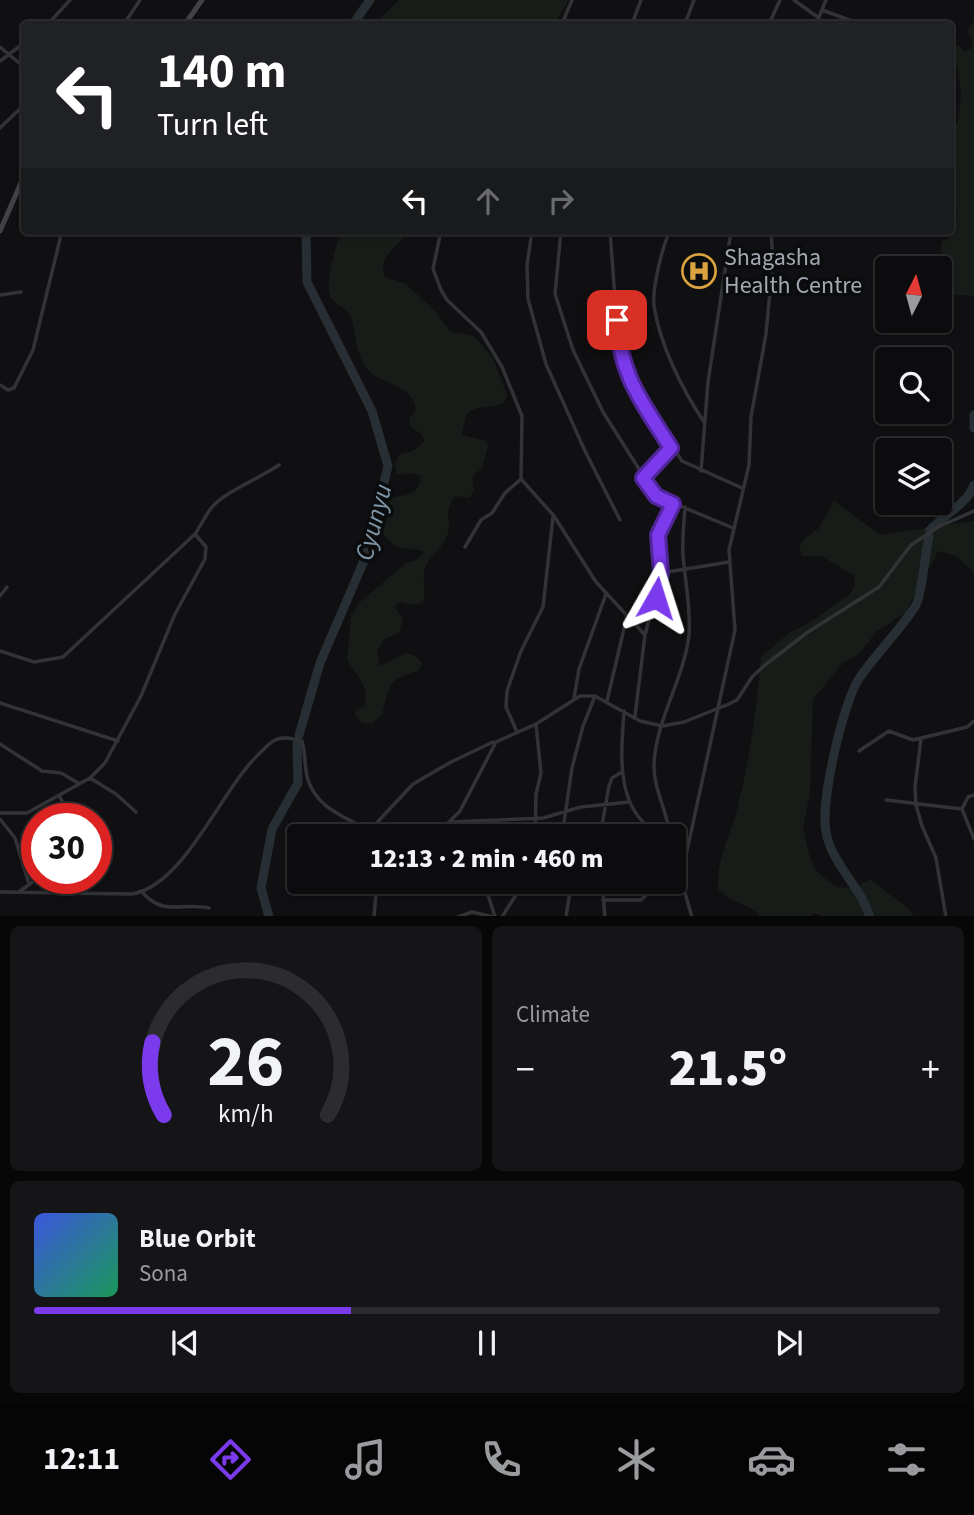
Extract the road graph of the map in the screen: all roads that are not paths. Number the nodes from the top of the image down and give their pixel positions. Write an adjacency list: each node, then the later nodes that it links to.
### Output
1 (71, 0): 12 (street)
2 (140, 0): 13 (street)
3 (202, 0): 14 (main road)
4 (572, 0): 15 (street)
5 (640, 0): 16 (street)
6 (694, 0): 17 (street)
7 (780, 0): 18 (street)
8 (794, 0): 11 (street)
9 (826, 0): 10 (street)
10 (822, 10): 11 (street); 20 (street)
11 (819, 18): 19 (street)
12 (51, 21)
13 (126, 21)
14 (188, 21)
15 (563, 21)
16 (633, 21)
17 (686, 21)
18 (770, 21)
19 (818, 21)
20 (852, 21)
21 (21, 45): 23 (street)
22 (0, 47): 23 (street)
23 (10, 54): 24 (street); 25 (street)
24 (0, 61)
25 (21, 64)
26 (21, 107): 27 (street)
27 (2, 121): 28 (street)
28 (0, 128)
29 (21, 183): 30 (main road)
30 (16, 194): 31 (street); 32 (main road)
31 (21, 196)
32 (0, 230)
33 (61, 235): 43 (street)
34 (440, 235): 49 (street)
35 (531, 235): 55 (street)
36 (561, 235): 48 (street)
37 (610, 235): 45 (street)
38 (669, 235): 44 (street)
39 (730, 235): 44 (street)
40 (771, 235): 50 (street)
41 (21, 292): 42 (street)
42 (0, 295)
43 (0, 385)
44 (705, 424): 47 (street)
45 (671, 448): 47 (street); 48 (street)
46 (279, 465): 57 (street)
47 (701, 471): 50 (street)
48 (643, 478): 51 (street)
49 (521, 479): 54 (street); 58 (street)
50 (742, 488): 56 (street)
51 (673, 504): 52 (street); 61 (street)
52 (685, 507): 56 (street); 60 (street)
53 (974, 511): 72 (street)
54 (554, 516): 63 (street); 78 (street)
55 (620, 520)
56 (733, 528): 59 (street)
57 (195, 534): 67 (street); 80 (street)
58 (465, 547)
59 (729, 562): 60 (street); 72 (street)
60 (686, 568): 61 (street); 77 (street)
61 (661, 573): 66 (street)
62 (7, 587): 64 (street)
63 (607, 594): 65 (street); 69 (street)
64 (0, 596)
65 (627, 616): 66 (street); 70 (street)
66 (645, 635): 74 (street)
67 (0, 652)
68 (595, 696): 69 (street); 70 (street); 95 (street)
69 (574, 698): 76 (street)
70 (607, 701): 73 (street)
71 (0, 703): 80 (street)
72 (717, 708): 77 (street); 111 (street)
73 (624, 711): 74 (street); 84 (street)
74 (635, 717): 77 (street)
75 (974, 721): 79 (street)
76 (536, 724): 78 (street); 100 (street)
77 (662, 726): 109 (street)
78 (517, 732): 81 (street)
79 (921, 739): 83 (street); 93 (street)
80 (119, 741): 85 (street)
81 (496, 741): 101 (street); 103 (street)
82 (0, 744): 86 (street)
83 (859, 751)
84 (622, 772): 90 (street); 92 (street)
85 (90, 778): 86 (street); 96 (street)
86 (78, 783): 88 (street)
87 (974, 796): 94 (street)
88 (60, 797): 91 (street); 97 (street)
89 (886, 800): 93 (street)
90 (629, 802): 92 (street); 108 (street)
91 (63, 803)
92 (605, 804): 95 (street); 107 (street)
93 (916, 805): 94 (street); 131 (street)
94 (962, 809): 110 (street)
95 (568, 810): 100 (street); 106 (street)
96 (136, 812)
97 (0, 813)
98 (0, 818): 113 (street)
99 (490, 819): 100 (street); 101 (street); 104 (street)
100 (537, 819): 105 (street)
101 (450, 822)
102 (356, 824): 114 (street)
103 (375, 824)
104 (487, 824)
105 (536, 824)
106 (565, 824)
107 (602, 824)
108 (646, 824)
109 (669, 824)
110 (974, 839)
111 (686, 849)
112 (0, 892): 113 (street)
113 (18, 892): 114 (street)
114 (142, 892): 123 (street)
115 (376, 894): 124 (street)
116 (488, 894): 126 (street)
117 (516, 894): 127 (street)
118 (570, 894): 128 (street)
119 (603, 894): 122 (street)
120 (647, 894): 122 (street)
121 (685, 894): 130 (street)
122 (603, 900): 129 (street)
123 (209, 908)
124 (374, 916)
125 (458, 916): 126 (street)
126 (494, 916)
127 (502, 916)
128 (566, 916)
129 (605, 916)
130 (692, 916)
131 (946, 916)

